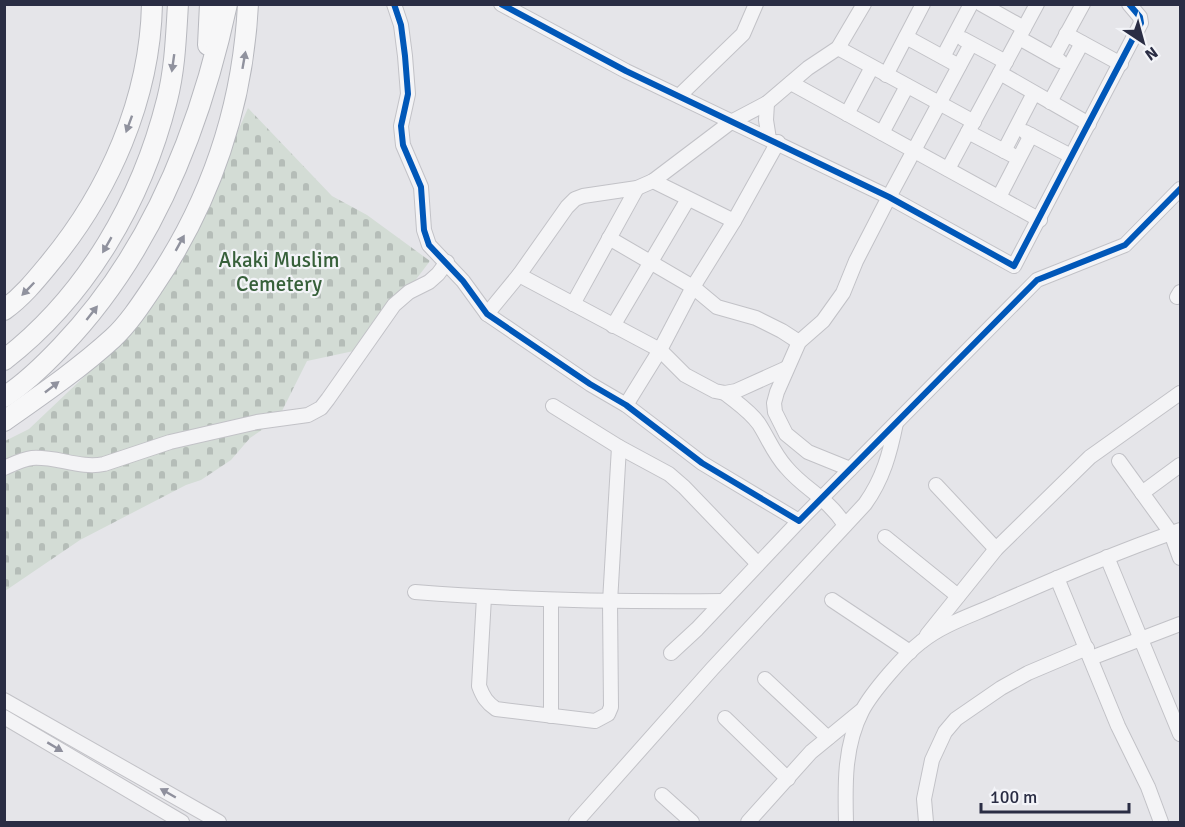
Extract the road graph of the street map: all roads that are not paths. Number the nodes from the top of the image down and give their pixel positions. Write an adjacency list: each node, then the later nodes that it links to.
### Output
1 (178, 4): 73 (highway, one-way to 73)
2 (210, 4): 39 (highway)
3 (227, 4): 39 (highway)
4 (248, 4): 80 (highway, one-way to 4)
5 (394, 4): 61 (street)
6 (501, 4): 34 (street)
7 (864, 4): 22 (street)
8 (924, 4): 19 (street)
9 (971, 4): 18 (street)
10 (1037, 4): 16 (street)
11 (1083, 4): 17 (street)
12 (1129, 4): 25 (street)
13 (152, 5): 68 (highway, one-way to 68)
14 (755, 5): 34 (street)
15 (988, 6): 16 (street)
16 (1021, 33): 24 (street); 29 (street)
17 (1066, 34): 20 (street); 24 (street)
18 (954, 35): 21 (street); 23 (street)
19 (906, 38): 23 (street); 30 (street)
20 (1082, 43): 25 (street); 27 (street)
21 (971, 44): 26 (street); 29 (street)
22 (838, 48): 28 (street); 31 (street)
23 (943, 57): 26 (street)
24 (1054, 57): 27 (street)
25 (1121, 64): 41 (street)
26 (959, 66): 37 (street)
27 (1070, 66): 35 (street)
28 (872, 67): 30 (street); 38 (street)
29 (1003, 68): 33 (street); 42 (street)
30 (886, 75): 32 (street)
31 (791, 83): 36 (street); 38 (street)
32 (907, 86): 37 (street); 44 (street)
33 (1034, 93): 35 (street); 43 (street)
34 (679, 96): 40 (street)
35 (1050, 102): 41 (street)
36 (767, 103): 40 (street); 46 (street)
37 (939, 103): 42 (street); 47 (street)
38 (847, 114): 44 (street)
39 (193, 122): 77 (highway, one-way to 39)
40 (731, 122): 46 (street); 52 (street)
41 (1089, 124): 49 (street)
42 (971, 127): 48 (street); 51 (street)
43 (1016, 128): 45 (street); 48 (street)
44 (882, 133): 47 (street)
45 (1031, 135): 49 (street); 50 (street)
46 (773, 140): 55 (street); 59 (street)
47 (914, 150): 51 (street); 55 (street)
48 (1004, 151): 50 (street)
49 (1071, 156): 58 (street)
50 (1019, 159): 56 (street)
51 (948, 169): 56 (street)
52 (653, 181): 53 (street); 57 (street)
53 (637, 188): 60 (street); 64 (street)
54 (1180, 189): 65 (street)
55 (889, 197): 63 (street); 71 (street)
56 (999, 197): 58 (street)
57 (688, 199): 59 (street); 62 (street)
58 (1040, 220): 63 (street)
59 (734, 221): 66 (street)
60 (609, 238): 62 (street); 67 (street)
61 (447, 262): 69 (street); 85 (street)
62 (650, 262): 66 (street); 70 (street)
63 (1014, 266): 65 (street)
64 (519, 275): 67 (street); 69 (street)
65 (1037, 280): 81 (street)
66 (693, 287): 71 (street); 72 (street)
67 (573, 304): 70 (street)
68 (4, 310)
69 (487, 314): 78 (street)
70 (613, 326): 72 (street)
71 (799, 342): 74 (street)
72 (660, 350): 75 (street); 78 (street)
73 (4, 360)
74 (788, 368): 75 (street); 86 (street)
75 (724, 393): 89 (street)
76 (1180, 393): 94 (street)
77 (4, 397)
78 (626, 405): 90 (street)
79 (554, 406): 82 (street)
80 (4, 421)
81 (896, 423): 86 (street); 91 (street)
82 (619, 447): 97 (street); 105 (street)
83 (1119, 461): 88 (street)
84 (1180, 465): 88 (street)
85 (4, 468)
86 (850, 469): 89 (street)
87 (936, 485): 94 (street)
88 (1142, 493): 92 (street)
89 (822, 498): 90 (street); 91 (street)
90 (799, 522): 97 (street)
91 (844, 525): 124 (street)
92 (1176, 531): 95 (street); 96 (street)
93 (885, 537): 100 (street)
94 (996, 549): 100 (street)
95 (1107, 557): 98 (street); 107 (street)
96 (1180, 558)
97 (758, 564): 103 (street)
98 (1057, 578): 108 (street); 111 (street)
99 (415, 592): 101 (street)
100 (958, 596): 108 (street)
101 (484, 597): 102 (street); 115 (street)
102 (551, 600): 105 (street); 115 (street)
103 (723, 600): 105 (street); 110 (street)
104 (832, 600): 109 (street)
105 (610, 602): 115 (street)
106 (1180, 624): 107 (street)
107 (1142, 639): 111 (street); 118 (street)
108 (921, 641): 109 (street)
109 (910, 652): 114 (street)
110 (671, 653)
111 (1089, 653): 128 (street); 129 (street)
112 (765, 679): 119 (street)
113 (4, 700): 123 (street, one-way to 113)
114 (862, 710): 119 (street); 127 (street)
115 (551, 716)
116 (726, 718): 120 (street)
117 (7, 724): 122 (street, one-way to 122)
118 (1180, 734)
119 (828, 738): 120 (street)
120 (788, 778): 126 (street)
121 (662, 795): 125 (street)
122 (182, 822)
123 (219, 822)
124 (576, 822)
125 (692, 822)
126 (748, 822)
127 (846, 822)
128 (926, 822)
129 (1161, 822)

